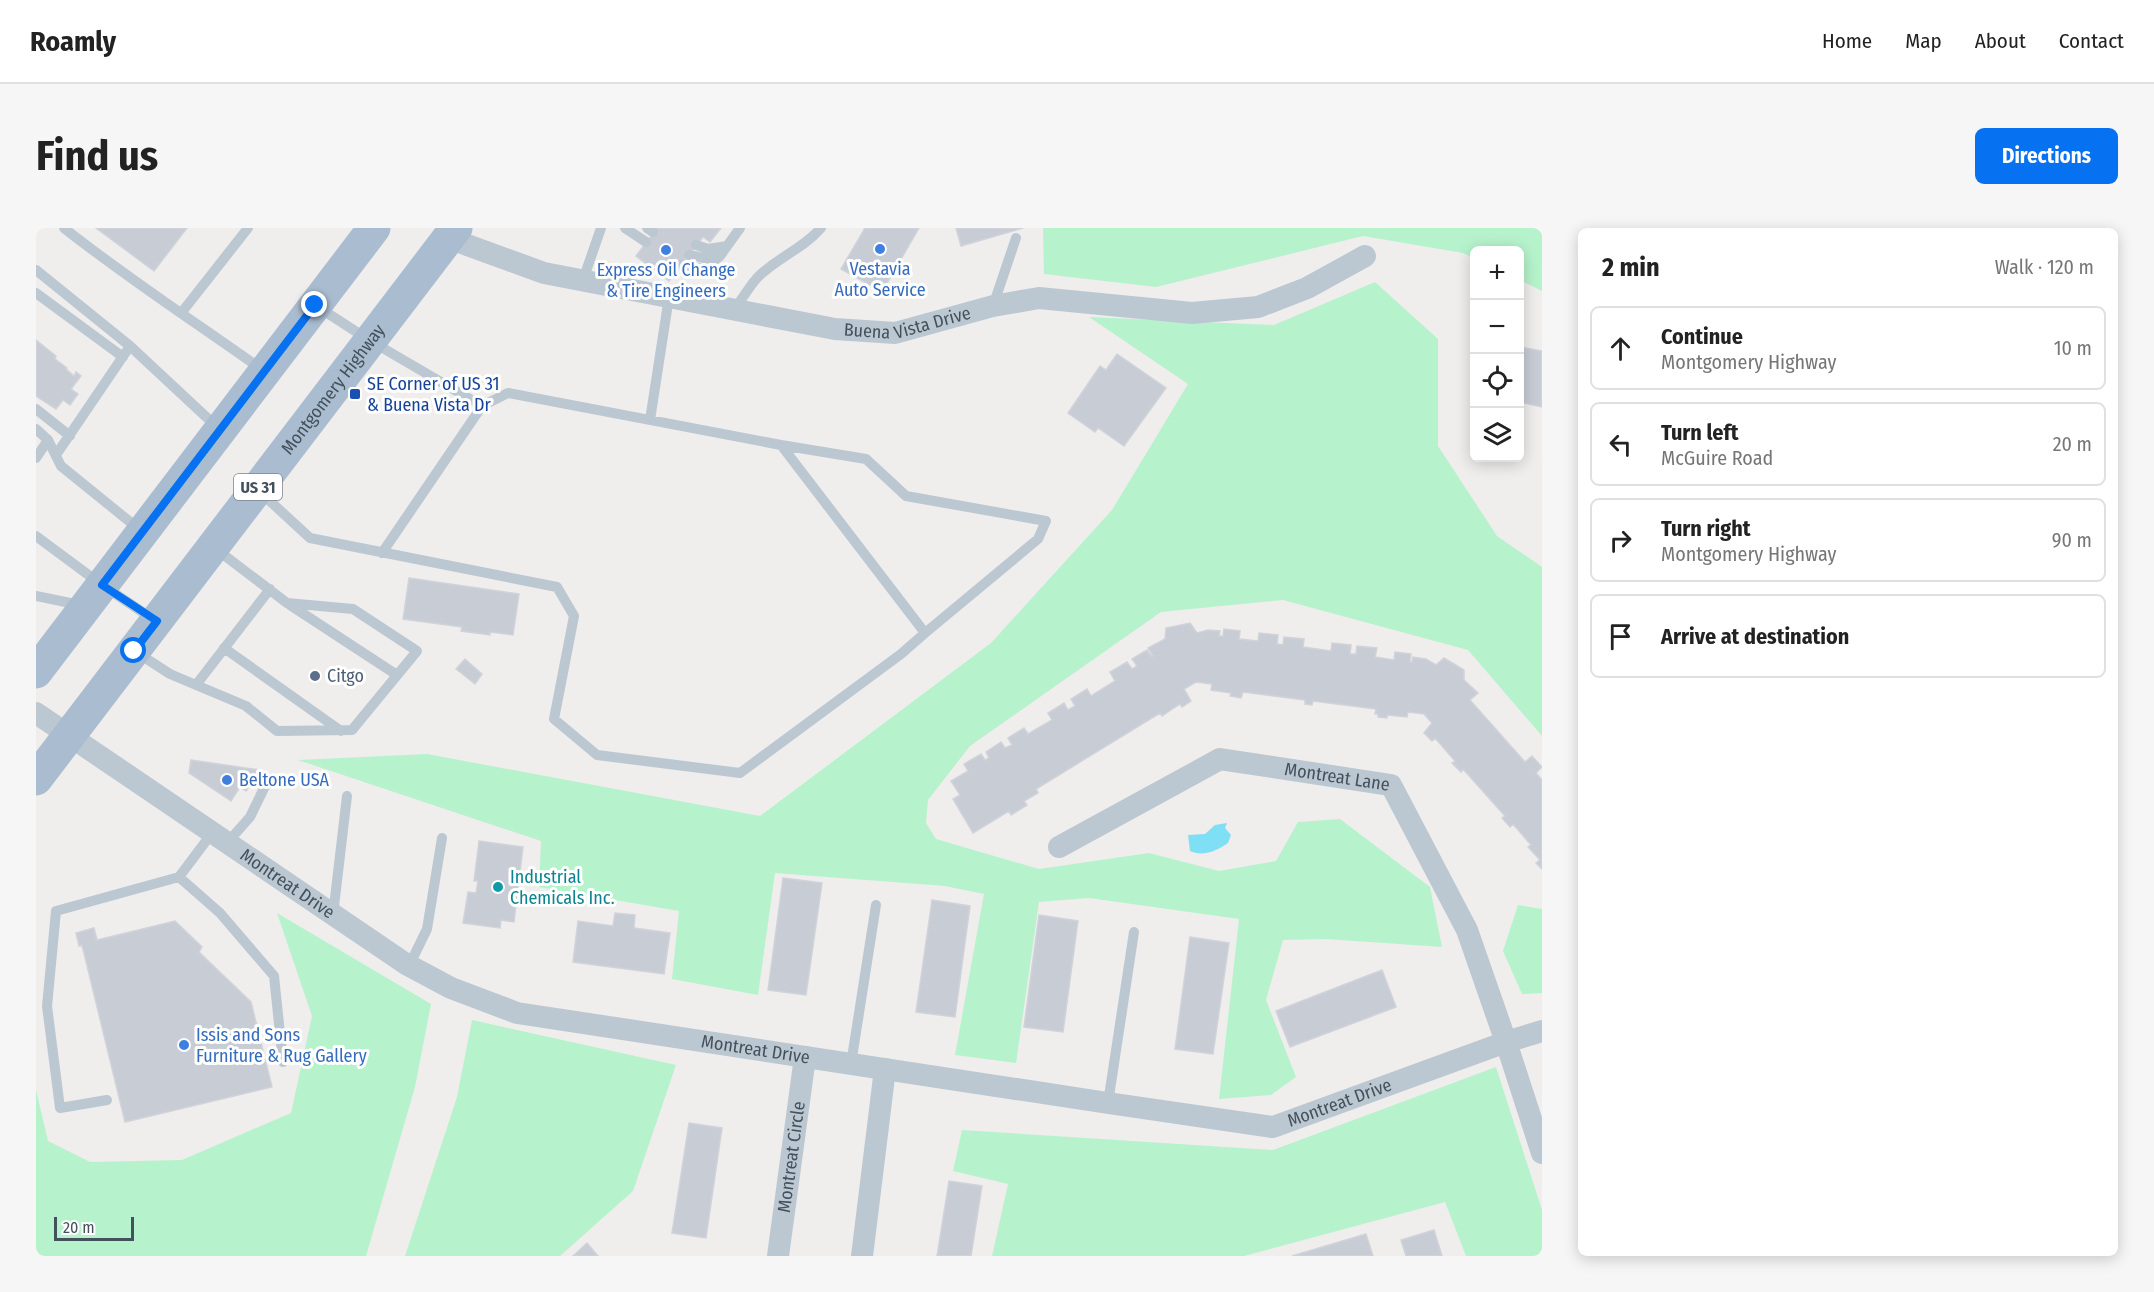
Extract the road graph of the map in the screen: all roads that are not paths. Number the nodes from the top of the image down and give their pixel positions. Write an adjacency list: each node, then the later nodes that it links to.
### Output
1 (64, 228): 23 (lane)
2 (248, 228): 23 (lane)
3 (374, 228): 20 (main road)
4 (601, 228): 17 (lane)
5 (625, 228): 10 (lane)
6 (740, 228): 12 (lane)
7 (821, 228): 22 (lane)
8 (452, 233): 17 (street, Buena Vista Drive); 24 (main road, Montgomery Highway / US 31)
9 (1016, 238): 21 (lane)
10 (646, 242)
11 (696, 245): 12 (lane)
12 (724, 250): 13 (lane); 15 (lane)
13 (689, 255)
14 (1365, 256): 21 (street, Buena Vista Drive)
15 (681, 265)
16 (36, 270): 25 (lane)
17 (583, 280): 19 (street, Buena Vista Drive)
18 (36, 293): 26 (lane)
19 (669, 297): 22 (street, Buena Vista Drive); 30 (lane)
20 (315, 305): 24 (lane); 27 (main road)
21 (993, 306): 22 (street, Buena Vista Drive)
22 (734, 310)
23 (182, 312): 27 (lane)
24 (369, 340): 28 (lane); 38 (main road, Montgomery Highway / US 31)
25 (130, 346): 26 (lane); 32 (lane)
26 (123, 357): 33 (lane)
27 (264, 372): 32 (main road)
28 (482, 406): 30 (lane); 42 (lane)
29 (36, 409): 33 (lane)
30 (650, 420): 35 (lane)
31 (36, 429): 34 (lane)
32 (220, 430): 39 (main road)
33 (70, 436): 36 (lane)
34 (48, 440): 36 (lane); 37 (lane)
35 (781, 445): 48 (lane); 48 (lane)
36 (56, 455): 39 (lane)
37 (36, 458)
38 (257, 489): 41 (main road, Montgomery Highway / US 31); 42 (lane)
39 (143, 532): 45 (main road)
40 (36, 536): 45 (lane)
41 (214, 547): 43 (lane); 47 (main road, Montgomery Highway / US 31)
42 (382, 553): 48 (lane)
43 (270, 589): 46 (lane); 49 (lane)
44 (36, 596): 45 (lane)
45 (94, 596): 47 (lane); 51 (main road)
46 (287, 603): 52 (lane); 52 (lane)
47 (157, 621): 50 (main road, Montgomery Highway / US 31)
48 (925, 633)
49 (224, 648): 53 (lane); 55 (lane)
50 (134, 651): 53 (lane); 56 (main road, Montgomery Highway / US 31)
51 (36, 672)
52 (398, 675): 55 (lane)
53 (196, 685): 55 (lane)
54 (36, 713): 56 (street, Montreat Drive)
55 (341, 730)
56 (69, 736): 58 (main road, Montgomery Highway / US 31); 61 (street, Montreat Drive)
57 (269, 778): 61 (lane)
58 (36, 779)
59 (347, 796): 65 (lane)
60 (442, 838): 67 (lane)
61 (220, 839): 63 (lane); 65 (street, Montreat Drive)
62 (1059, 847): 69 (street, Montreat Lane)
63 (179, 877): 71 (lane); 74 (lane)
64 (876, 905): 72 (lane)
65 (333, 915): 67 (street, Montreat Drive)
66 (1134, 932): 75 (lane)
67 (409, 966): 70 (street, Montreat Drive)
68 (1542, 1031): 69 (street, Montreat Drive)
69 (1506, 1042): 75 (street, Montreat Drive); 76 (street)
70 (805, 1057): 72 (street, Montreat Drive); 77 (street, Montreat Circle)
71 (283, 1062)
72 (851, 1064): 73 (street, Montreat Drive)
73 (885, 1069): 75 (street, Montreat Drive); 78 (street)
74 (108, 1100)
75 (1108, 1103)
76 (1542, 1153)
77 (778, 1256)
78 (862, 1256)

